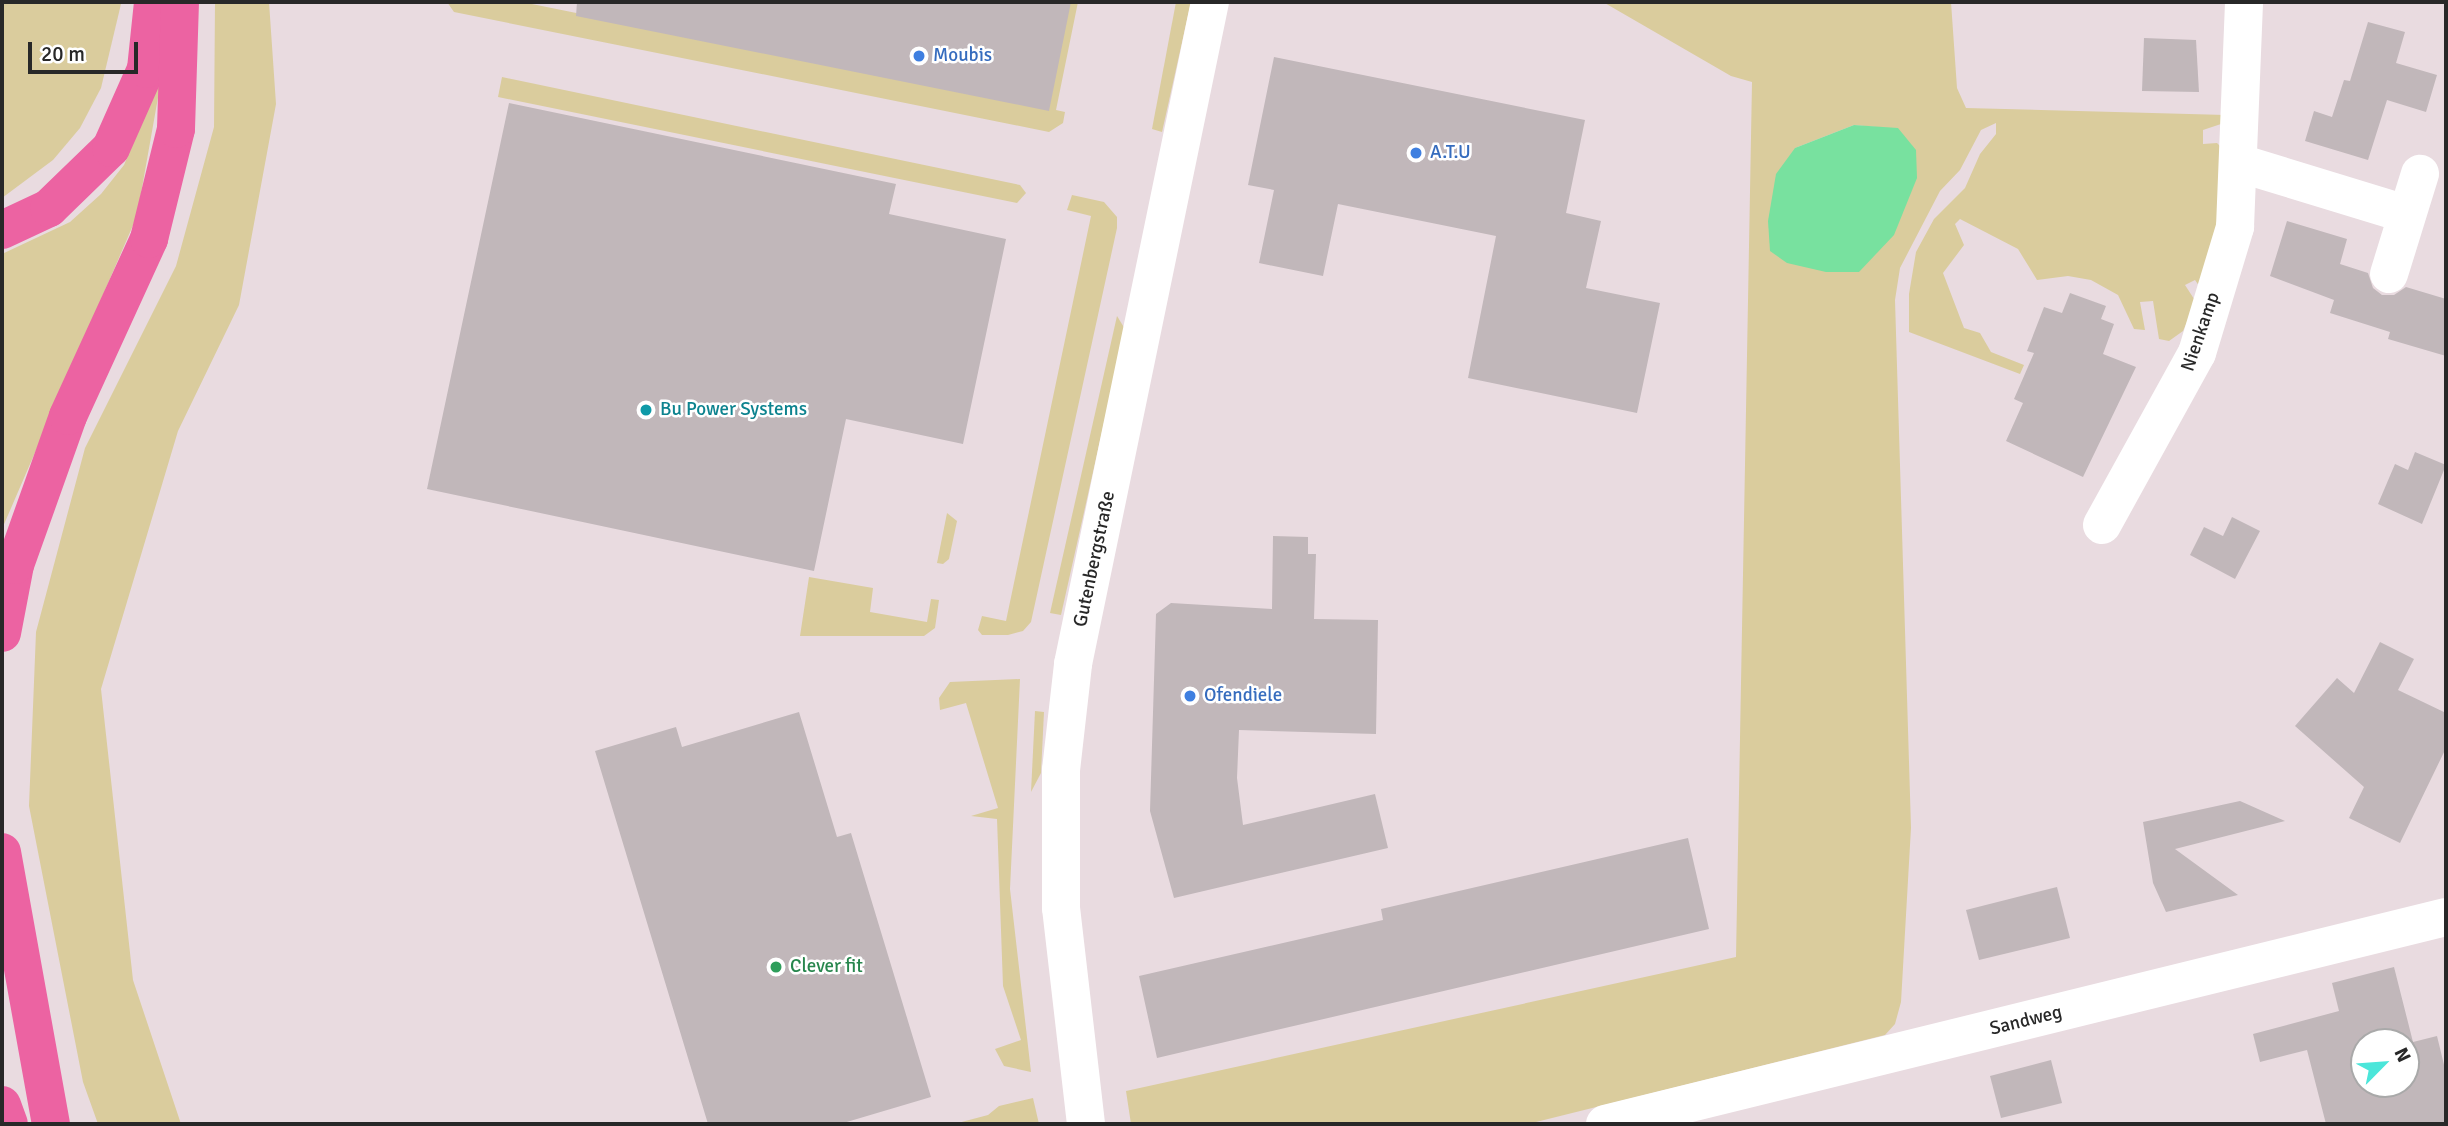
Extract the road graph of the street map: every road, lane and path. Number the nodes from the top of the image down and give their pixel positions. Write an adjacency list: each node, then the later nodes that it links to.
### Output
1 (153, 2): 8 (highway)
2 (180, 2): 11 (highway)
3 (1210, 2): 17 (street, Gutenbergstraße)
4 (2244, 2): 5 (street, Nienkamp)
5 (2239, 163): 7 (street); 10 (street, Nienkamp)
6 (2420, 174): 7 (street)
7 (2406, 214): 9 (street)
8 (2, 230)
9 (2389, 274)
10 (2102, 525)
11 (2, 633)
12 (2, 852): 16 (highway)
13 (2446, 917): 18 (street, Sandweg)
14 (2, 1105): 15 (highway)
15 (9, 1124)
16 (51, 1124)
17 (1086, 1124)
18 (1605, 1124)

